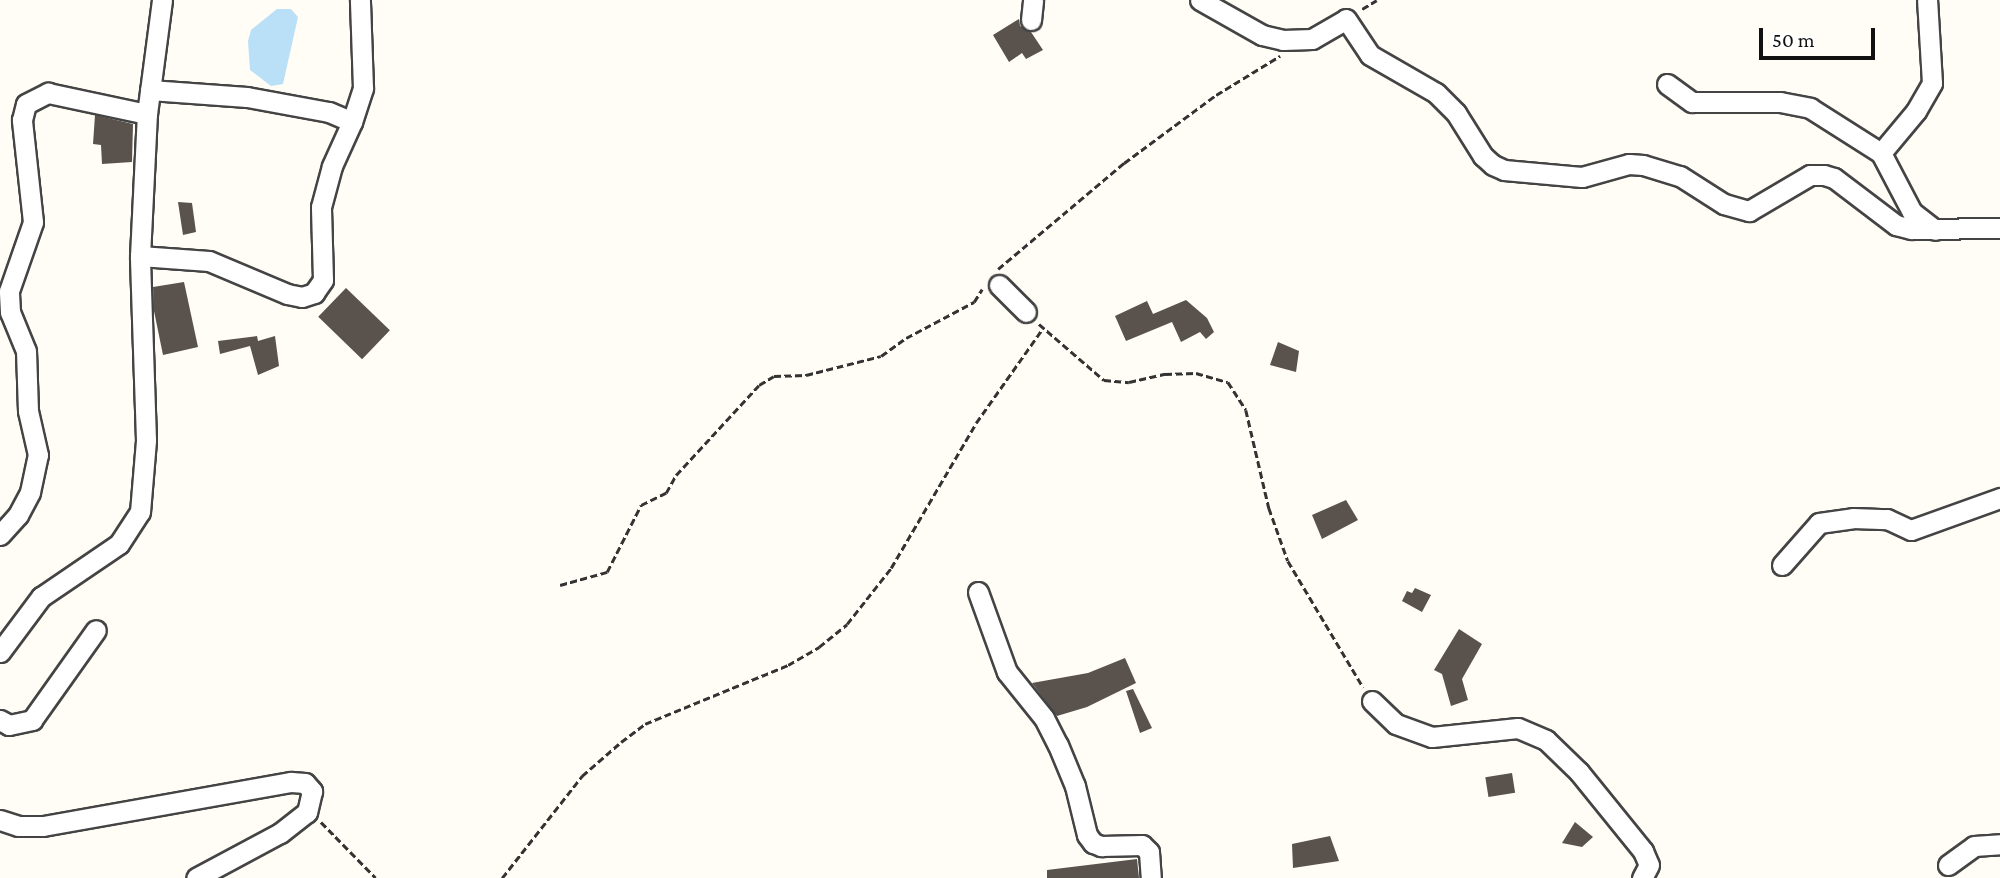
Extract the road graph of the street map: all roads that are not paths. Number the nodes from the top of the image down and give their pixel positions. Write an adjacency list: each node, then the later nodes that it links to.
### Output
1 (162, 0): 8 (street)
2 (360, 0): 10 (street)
3 (1033, 0): 6 (street)
4 (1200, 0): 13 (street)
5 (1927, 0): 11 (street)
6 (1031, 20)
7 (1667, 84): 11 (street)
8 (150, 90): 9 (street); 10 (street)
9 (147, 114): 14 (street); 18 (street)
10 (352, 122): 14 (street)
11 (1881, 153): 13 (street)
12 (2000, 228): 13 (street)
13 (1935, 230)
14 (140, 256): 22 (street)
15 (995, 281): 16 (street)
16 (1026, 312)
17 (2000, 498): 19 (street)
18 (0, 535)
19 (1782, 565)
20 (978, 592): 29 (street)
21 (96, 629): 24 (street)
22 (0, 652)
23 (1372, 701): 30 (street)
24 (0, 720)
25 (0, 820): 28 (street)
26 (2000, 844): 27 (street)
27 (1948, 865)
28 (196, 878)
29 (1151, 878)
30 (1642, 878)

